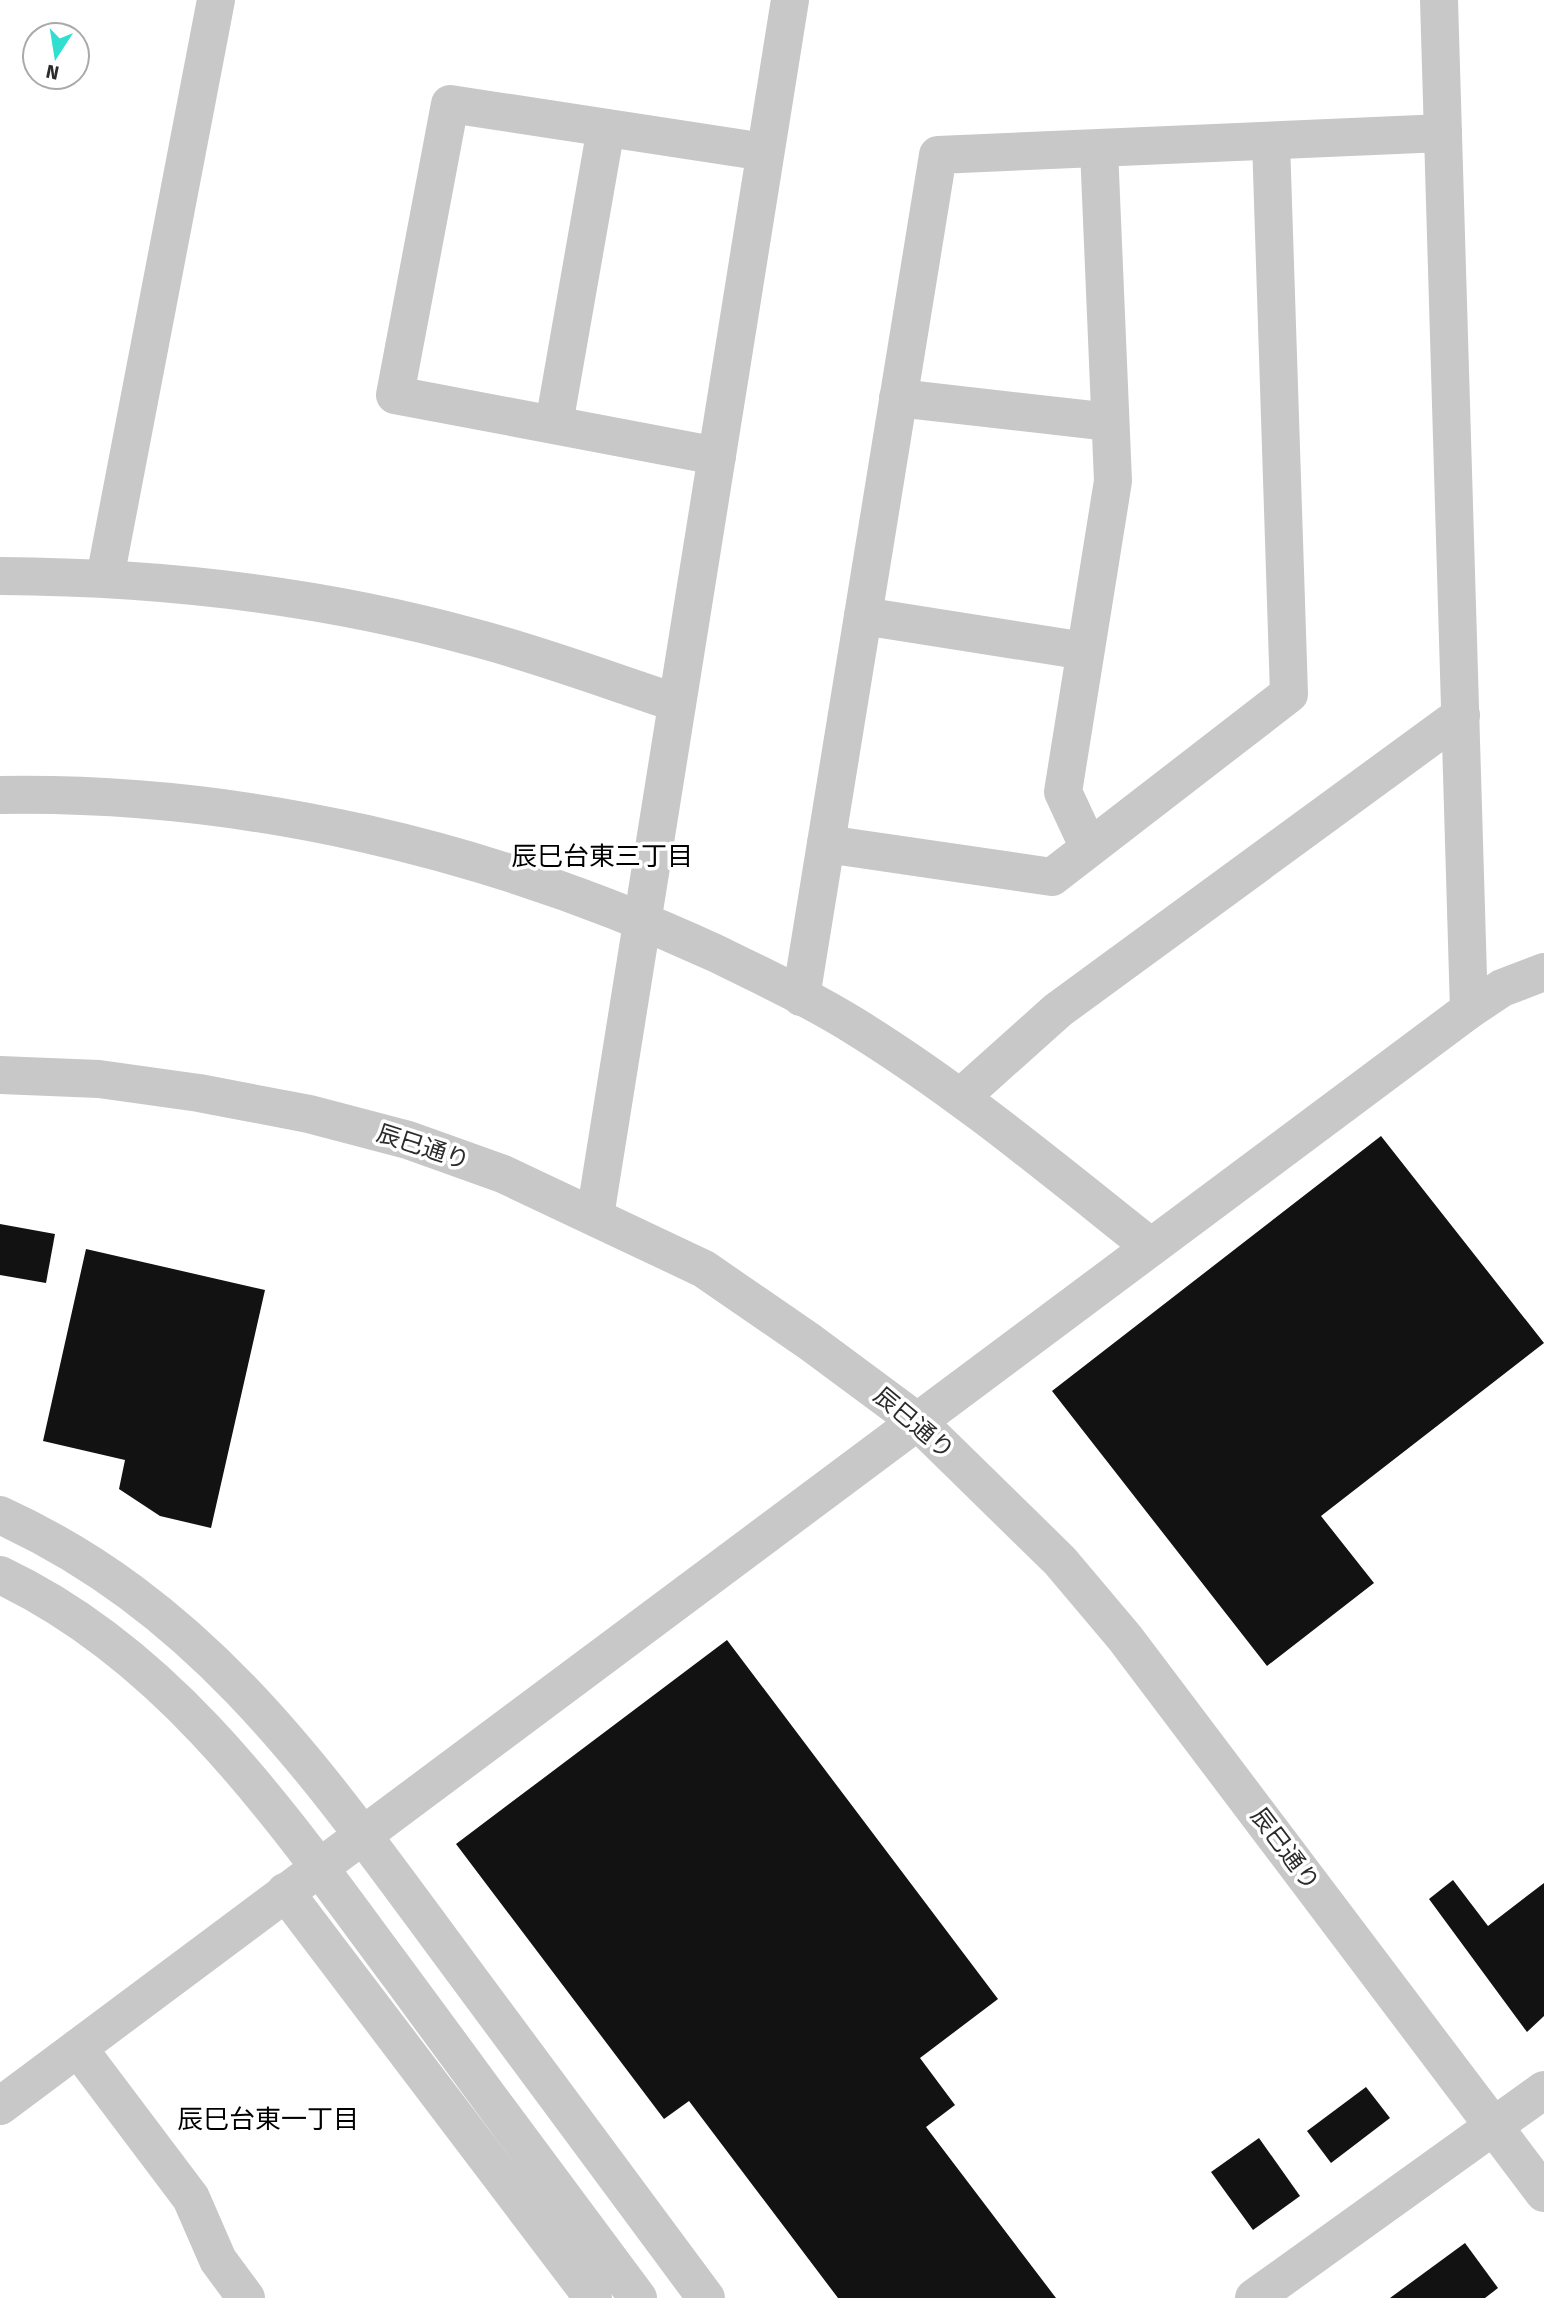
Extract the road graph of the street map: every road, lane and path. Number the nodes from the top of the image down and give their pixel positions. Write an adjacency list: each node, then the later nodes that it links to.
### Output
1 (216, 0): 14 (street)
2 (790, 0): 8 (street)
3 (1439, 0): 5 (street)
4 (606, 128): 8 (street); 11 (street); 11 (street)
5 (1443, 133): 6 (street); 18 (street)
6 (1271, 141): 7 (street); 21 (street)
7 (1098, 149): 9 (street); 10 (street)
8 (765, 152): 12 (street)
9 (898, 398): 10 (street); 15 (street)
10 (1111, 422): 16 (street)
11 (554, 424): 12 (street)
12 (717, 456): 17 (street)
13 (0, 576): 14 (street)
14 (105, 578): 17 (street)
15 (863, 617): 16 (street); 20 (street)
16 (1085, 651): 21 (street)
17 (677, 703): 22 (street)
18 (1461, 715): 25 (street); 27 (street)
19 (0, 795): 22 (street)
20 (826, 844): 21 (street); 24 (street)
21 (1089, 848)
22 (642, 920): 24 (street); 28 (street)
23 (1544, 972): 25 (street)
24 (801, 997): 27 (street)
25 (1469, 1010): 29 (street)
26 (0, 1075): 28 (street, 辰巳通り)
27 (962, 1096): 29 (street)
28 (595, 1216): 30 (street, 辰巳通り)
29 (1151, 1247): 30 (street)
30 (918, 1422): 35 (street); 41 (street, 辰巳通り)
31 (0, 1515): 32 (street)
32 (101, 1571): 34 (street); 35 (street)
33 (0, 1575): 34 (street)
34 (71, 1616): 36 (street)
35 (362, 1834): 36 (street); 42 (street)
36 (318, 1867): 37 (street); 44 (street)
37 (285, 1892): 38 (street); 46 (street)
38 (78, 2048): 40 (street); 45 (street)
39 (1544, 2090): 41 (street)
40 (0, 2106)
41 (1493, 2124): 43 (street, 辰巳通り); 49 (street)
42 (627, 2192): 44 (street); 48 (street)
43 (1544, 2193)
44 (583, 2225): 47 (street)
45 (246, 2298)
46 (593, 2298)
47 (638, 2298)
48 (706, 2298)
49 (1254, 2298)

